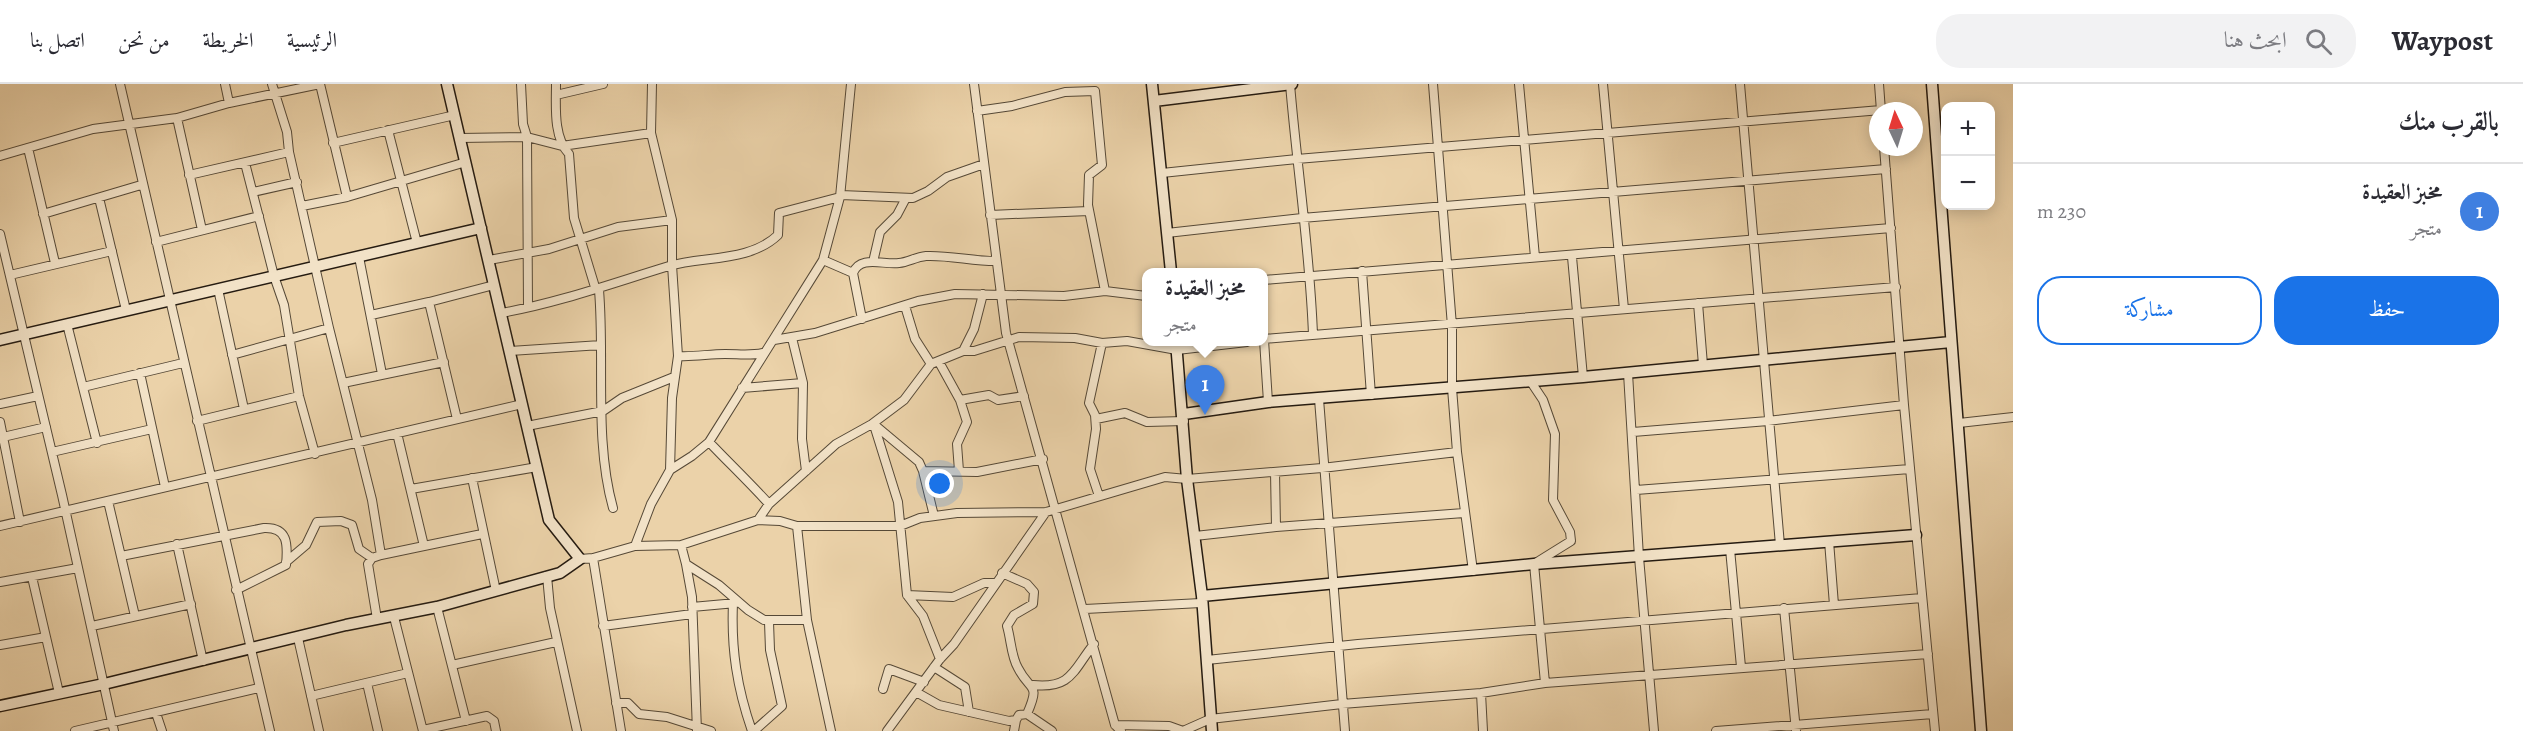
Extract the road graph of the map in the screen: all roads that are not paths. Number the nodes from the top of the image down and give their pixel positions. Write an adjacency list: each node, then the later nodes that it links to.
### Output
1 (120, 84): 31 (street)
2 (225, 84): 25 (street)
3 (272, 84): 21 (street)
4 (320, 84): 21 (street); 38 (street)
5 (447, 84): 28 (street)
6 (521, 84): 35 (street)
7 (556, 84): 22 (street)
8 (603, 84): 22 (street)
9 (650, 84): 34 (street)
10 (851, 84): 58 (street)
11 (974, 84): 26 (street)
12 (1152, 84): 23 (street)
13 (1291, 84): 23 (street); 45 (street)
14 (1433, 84): 40 (street)
15 (1519, 84): 37 (street)
16 (1603, 84): 33 (street)
17 (1740, 84): 30 (street)
18 (1879, 84): 24 (street)
19 (1932, 84): 134 (street)
20 (1079, 87): 26 (street); 65 (street)
21 (274, 93): 25 (street); 42 (street)
22 (556, 95): 39 (street)
23 (1154, 101): 50 (street)
24 (1880, 102)
25 (229, 103): 29 (street)
26 (977, 111): 48 (street)
27 (1869, 111): 30 (street)
28 (455, 115): 32 (street); 36 (street)
29 (177, 118): 31 (street); 51 (street)
30 (1743, 120): 33 (street); 52 (street)
31 (129, 127): 41 (street); 55 (street)
32 (388, 130): 38 (street); 53 (street)
33 (1607, 132): 37 (street); 56 (street)
34 (651, 133): 39 (street); 70 (street)
35 (527, 137): 36 (street); 39 (street); 82 (street)
36 (460, 138): 46 (street)
37 (1523, 140): 40 (street); 62 (street)
38 (333, 143): 59 (street)
39 (562, 146): 76 (street)
40 (1438, 147): 45 (street); 64 (street)
41 (28, 148): 43 (street); 66 (street)
42 (289, 152): 47 (street); 54 (street)
43 (0, 156)
44 (1885, 156): 49 (street)
45 (1297, 159): 50 (street); 69 (street)
46 (466, 162): 53 (street); 71 (street)
47 (245, 163): 51 (street); 57 (street)
48 (984, 164): 61 (street); 67 (street)
49 (1886, 168): 52 (street); 72 (street)
50 (1162, 173): 74 (street)
51 (189, 175): 73 (street)
52 (1749, 179): 56 (street); 77 (street)
53 (400, 180): 59 (street); 79 (street)
54 (297, 182): 57 (street); 63 (street)
55 (141, 185): 60 (street); 78 (street)
56 (1613, 191): 62 (street); 80 (street)
57 (253, 192): 68 (street)
58 (841, 196): 61 (street); 87 (street); 92 (street)
59 (347, 197): 63 (street)
60 (99, 198): 66 (street); 81 (street)
61 (906, 198): 89 (street)
62 (1528, 198): 64 (street); 85 (street)
63 (302, 206): 93 (street)
64 (1443, 206): 69 (street); 91 (street)
65 (1089, 211): 67 (street); 105 (street)
66 (43, 214): 90 (street)
67 (990, 215): 88 (street)
68 (259, 216): 73 (street); 99 (street)
69 (1302, 218): 74 (street); 97 (street)
70 (672, 220): 76 (street); 92 (street)
71 (481, 228): 79 (street); 86 (street)
72 (1891, 228): 77 (street); 102 (street)
73 (202, 230): 78 (street)
74 (1167, 233): 94 (street)
75 (0, 234): 98 (street)
76 (579, 238): 82 (street); 104 (street)
77 (1754, 238): 80 (street); 109 (street)
78 (156, 242): 110 (street)
79 (417, 243): 84 (street)
80 (1618, 250): 83 (street); 115 (street)
81 (112, 251): 90 (street); 116 (street)
82 (527, 253): 86 (street); 113 (street)
83 (1572, 256): 85 (street); 118 (street)
84 (359, 257): 93 (street); 119 (street)
85 (1535, 257): 91 (street)
86 (489, 260): 101 (street)
87 (823, 260): 96 (street); 131 (street)
88 (995, 261): 89 (street); 107 (street)
89 (873, 262): 96 (street)
90 (55, 263): 98 (street)
91 (1447, 264): 95 (street); 122 (street)
92 (672, 265): 104 (street); 144 (street)
93 (314, 267): 99 (street); 123 (street)
94 (1170, 268)
95 (1362, 271): 97 (street); 124 (street)
96 (853, 273): 120 (street)
97 (1311, 274): 100 (street); 126 (street)
98 (10, 275): 125 (street)
99 (274, 276): 103 (street); 128 (street)
100 (1268, 279)
101 (494, 285): 111 (street); 117 (street)
102 (1896, 287): 109 (street); 139 (street)
103 (218, 289): 110 (street); 143 (street)
104 (599, 290): 113 (street); 136 (street)
105 (1106, 291): 107 (street); 108 (street)
106 (983, 294): 107 (street); 114 (street); 141 (street)
107 (1000, 294): 129 (street)
108 (1142, 296)
109 (1759, 298): 112 (street); 145 (street)
110 (169, 300): 116 (street); 147 (street)
111 (429, 302): 119 (street); 146 (street)
112 (1698, 303): 115 (street); 149 (street)
113 (528, 306): 117 (street)
114 (905, 306): 120 (street); 148 (street)
115 (1623, 309): 118 (street)
116 (126, 310): 121 (street)
117 (501, 313): 140 (street)
118 (1577, 314): 122 (street); 154 (street)
119 (371, 315): 152 (street)
120 (862, 319): 127 (street)
121 (67, 324): 125 (street); 158 (street)
122 (1452, 326): 124 (street); 160 (street)
123 (329, 328): 128 (street); 156 (street)
124 (1365, 332): 126 (street); 161 (street)
125 (22, 334): 130 (street); 162 (street)
126 (1313, 335): 132 (street)
127 (792, 338): 131 (street); 157 (street)
128 (288, 339): 143 (street); 163 (street)
129 (1008, 339): 135 (street); 141 (street); 164 (street)
130 (0, 340)
131 (774, 340): 142 (street)
132 (1268, 340)
133 (1142, 342): 135 (street)
134 (1951, 342): 139 (street); 180 (street)
135 (1102, 344): 176 (street)
136 (601, 345): 140 (street); 172 (street)
137 (1177, 346): 173 (street)
138 (1263, 346): 167 (street)
139 (1901, 349): 145 (street); 170 (street)
140 (510, 351): 169 (street)
141 (963, 351): 148 (street)
142 (763, 353): 144 (street); 159 (street)
143 (232, 355): 171 (street)
144 (678, 356): 153 (street)
145 (1763, 359): 149 (street); 177 (street)
146 (444, 362): 152 (street); 175 (street)
147 (183, 363): 151 (street); 179 (street)
148 (935, 363): 166 (street); 181 (street)
149 (1702, 366): 150 (street)
150 (1628, 373): 154 (street); 185 (street)
151 (140, 374): 158 (street); 184 (street)
152 (382, 374): 156 (street)
153 (674, 377): 172 (street); 199 (street)
154 (1583, 377): 155 (street)
155 (1531, 382): 160 (street); 246 (street)
156 (343, 383): 190 (street)
157 (803, 383): 159 (street); 200 (street)
158 (83, 387): 189 (street)
159 (742, 388): 188 (street)
160 (1452, 388): 161 (street); 192 (street)
161 (1371, 395): 165 (street)
162 (38, 396): 168 (street); 183 (street)
163 (299, 396): 171 (street); 193 (street)
164 (1024, 396): 166 (street); 194 (street)
165 (1319, 399): 167 (street); 197 (street)
166 (960, 400): 202 (street)
167 (1268, 402): 173 (street)
168 (0, 404)
169 (522, 404): 175 (street); 182 (street)
170 (1904, 405): 177 (street); 198 (street)
171 (244, 409): 179 (street)
172 (603, 411): 182 (street); 214 (street)
173 (1184, 417): 176 (street); 207 (street)
174 (2013, 417): 180 (street)
175 (456, 419): 186 (street)
176 (1096, 419): 211 (street)
177 (1768, 421): 185 (street); 206 (street)
178 (0, 422): 187 (street)
179 (197, 422): 204 (street)
180 (1959, 423): 340 (street)
181 (873, 424): 200 (street); 201 (street); 225 (street)
182 (527, 426): 196 (street)
183 (46, 427): 187 (street); 191 (street)
184 (152, 429): 189 (street); 208 (street)
185 (1633, 432): 210 (street)
186 (397, 433): 190 (street); 209 (street)
187 (3, 438): 195 (street)
188 (709, 442): 199 (street); 213 (street)
189 (97, 443): 191 (street)
190 (357, 444): 193 (street); 238 (street)
191 (52, 452): 216 (street)
192 (1457, 452): 197 (street); 218 (street)
193 (315, 454): 204 (street)
194 (1043, 459): 202 (street); 215 (street)
195 (4, 462): 221 (street)
196 (537, 467): 205 (street); 243 (street)
197 (1322, 468): 203 (street); 222 (street)
198 (1910, 469): 206 (street); 229 (street)
199 (670, 470): 236 (street)
200 (806, 471): 213 (street)
201 (923, 471): 202 (street); 219 (street)
202 (958, 471)
203 (1275, 472): 207 (street); 226 (street)
204 (210, 476): 208 (street); 228 (street)
205 (472, 478): 209 (street); 227 (street)
206 (1775, 478): 210 (street); 234 (street)
207 (1187, 479): 211 (street); 230 (street)
208 (165, 487): 212 (street)
209 (411, 489): 235 (street)
210 (1636, 490): 240 (street)
211 (1099, 496): 215 (street)
212 (108, 501): 216 (street); 239 (street)
213 (769, 504): 220 (street)
214 (613, 508)
215 (1056, 508): 217 (street); 265 (street)
216 (65, 511): 221 (street); 247 (street)
217 (1046, 512): 219 (street); 249 (street)
218 (1464, 513): 222 (street); 248 (street)
219 (934, 516): 225 (street)
220 (758, 520): 224 (street); 233 (street)
221 (20, 522): 223 (street)
222 (1330, 523): 226 (street); 254 (street)
223 (0, 526)
224 (797, 526): 225 (street); 272 (street)
225 (900, 526): 257 (street)
226 (1276, 527): 230 (street)
227 (482, 534): 235 (street); 256 (street)
228 (223, 535): 232 (street); 244 (street); 255 (street)
229 (1916, 535): 231 (street); 258 (street)
230 (1195, 536): 259 (street)
231 (1829, 542): 234 (street); 262 (street)
232 (177, 544): 239 (street); 261 (street)
233 (681, 545): 236 (street); 245 (street)
234 (1780, 545): 237 (street)
235 (424, 546): 238 (street)
236 (634, 546): 242 (street)
237 (1730, 549): 240 (street); 267 (street)
238 (381, 555): 241 (street)
239 (121, 556): 268 (street)
240 (1639, 557): 246 (street); 271 (street)
241 (372, 558): 244 (street); 270 (street)
242 (593, 558): 243 (street); 275 (street)
243 (580, 559): 250 (street)
244 (286, 562): 255 (street)
245 (686, 564): 260 (street); 266 (street)
246 (1534, 564): 248 (street); 276 (street)
247 (78, 568): 251 (street); 274 (street)
248 (1473, 571): 254 (street)
249 (1002, 573): 253 (street); 298 (street)
250 (547, 576): 256 (street); 279 (street)
251 (32, 577): 252 (street); 277 (street)
252 (0, 582)
253 (994, 583): 257 (street); 285 (street)
254 (1332, 584): 259 (street); 282 (street)
255 (236, 590): 283 (street)
256 (496, 591): 263 (street)
257 (908, 595): 285 (street)
258 (1922, 598): 262 (street); 284 (street)
259 (1202, 600): 265 (street); 286 (street)
260 (736, 603): 266 (street); 273 (street); 329 (street)
261 (191, 604): 268 (street); 287 (street)
262 (1834, 605): 264 (street)
263 (437, 608): 269 (street); 289 (street)
264 (1784, 608): 267 (street); 288 (street)
265 (1084, 609): 280 (street)
266 (692, 610): 275 (street); 318 (street)
267 (1736, 612): 271 (street); 291 (street)
268 (135, 616): 274 (street)
269 (394, 617): 270 (street); 292 (street)
270 (377, 619): 278 (street)
271 (1644, 619): 276 (street); 293 (street)
272 (807, 620): 273 (street); 330 (street)
273 (769, 622): 329 (street)
274 (92, 626): 297 (street)
275 (603, 626): 305 (street)
276 (1538, 629): 282 (street); 296 (street)
277 (46, 637): 281 (street); 302 (street)
278 (298, 638): 283 (street); 304 (street)
279 (556, 642): 289 (street); 326 (street)
280 (1094, 644): 298 (street); 317 (street)
281 (0, 645)
282 (1339, 645): 286 (street); 306 (street)
283 (251, 650): 287 (street); 299 (street)
284 (1928, 654): 288 (street); 311 (street)
285 (940, 658): 290 (street)
286 (1207, 660): 312 (street)
287 (203, 661): 297 (street)
288 (1788, 664): 291 (street); 316 (street)
289 (452, 665): 314 (street)
290 (934, 667): 294 (street); 308 (street)
291 (1741, 667): 293 (street)
292 (408, 673): 295 (street); 319 (street)
293 (1650, 675): 296 (street); 337 (street)
294 (924, 682): 300 (street); 301 (street)
295 (367, 683): 304 (street); 324 (street)
296 (1545, 683): 303 (street)
297 (104, 684): 302 (street); 315 (street)
298 (1033, 685): 310 (street)
299 (259, 688): 309 (street); 322 (street)
300 (883, 689)
301 (916, 692): 308 (street); 331 (street)
302 (59, 693): 307 (street)
303 (1481, 693): 306 (street); 336 (street)
304 (311, 696): 323 (street)
305 (616, 703): 318 (street); 327 (street)
306 (1342, 704): 312 (street); 335 (street)
307 (0, 706)
308 (969, 712): 313 (street)
309 (156, 713): 315 (street); 321 (street)
310 (1027, 714): 313 (street); 333 (street)
311 (1933, 714): 316 (street); 339 (street)
312 (1210, 718): 317 (street); 334 (street)
313 (1016, 720): 332 (street)
314 (466, 721): 319 (street); 325 (street)
315 (113, 727): 320 (street)
316 (1796, 727): 338 (street)
317 (1118, 728)
318 (697, 729): 328 (street)
319 (423, 730)
320 (75, 731)
321 (162, 731)
322 (270, 731)
323 (319, 731)
324 (378, 731)
325 (496, 731)
326 (577, 731)
327 (621, 731)
328 (711, 731)
329 (753, 731)
330 (831, 731)
331 (887, 731)
332 (1014, 731)
333 (1052, 731)
334 (1212, 731)
335 (1345, 731)
336 (1484, 731)
337 (1654, 731)
338 (1716, 731)
339 (1935, 731)
340 (1981, 731)

